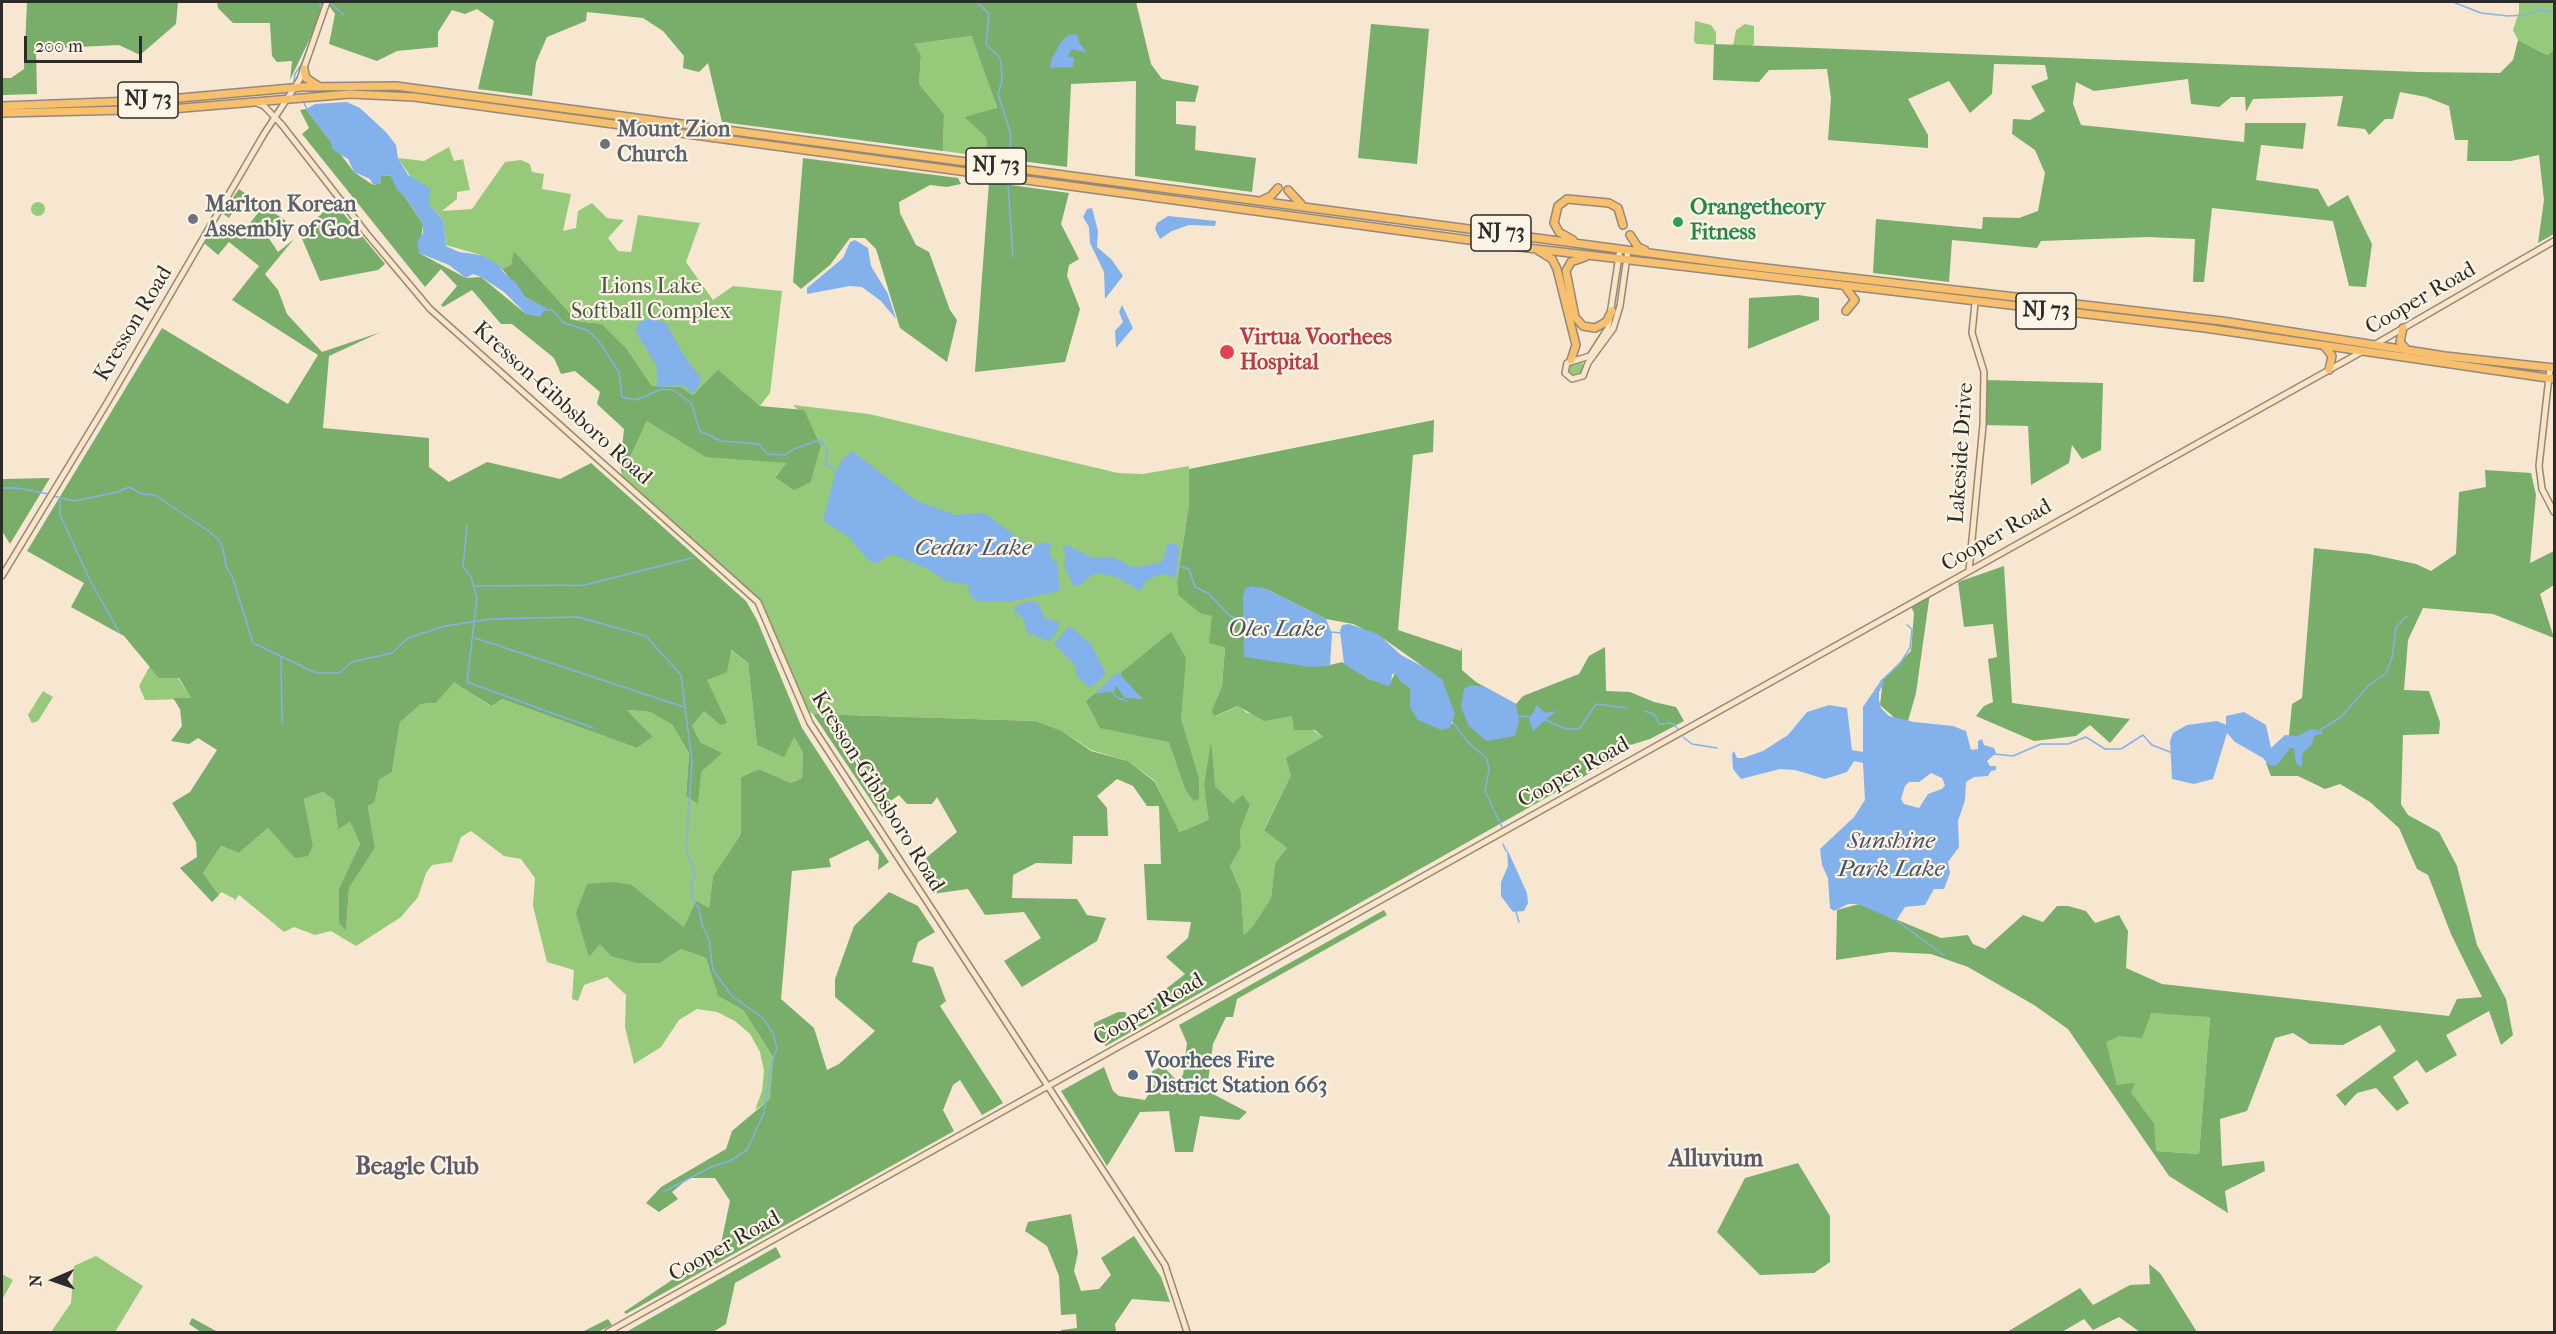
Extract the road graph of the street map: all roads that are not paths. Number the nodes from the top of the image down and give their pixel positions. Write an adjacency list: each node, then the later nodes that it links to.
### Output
1 (327, 2): 2 (street, Kresson Road)
2 (304, 69): 3 (highway); 4 (street, Kresson Road)
3 (321, 87): 4 (highway, NJ 73); 14 (highway, NJ 73)
4 (294, 88): 5 (street, Kresson Road); 7 (highway, NJ 73)
5 (286, 99): 6 (highway, NJ 73); 11 (street, Kresson Road); 20 (highway, NJ 73)
6 (253, 102): 10 (highway, NJ 73); 11 (street, Kresson-Gibbsboro Road)
7 (45, 105): 8 (highway, NJ 73); 10 (highway)
8 (2, 106)
9 (2, 113): 10 (highway, NJ 73)
10 (23, 113)
11 (274, 118): 46 (street, Kresson Road); 47 (street, Kresson-Gibbsboro Road)
12 (1278, 188): 14 (highway)
13 (1288, 190): 15 (highway)
14 (1262, 200): 15 (highway, NJ 73)
15 (1304, 205): 19 (highway, NJ 73)
16 (1623, 225): 19 (highway)
17 (1630, 236): 23 (highway)
18 (2554, 241): 31 (street, Cooper Road)
19 (1584, 244): 21 (highway, NJ 73)
20 (1528, 248): 24 (highway, NJ 73); 38 (highway)
21 (1620, 249): 22 (highway, NJ 73); 25 (street)
22 (1628, 250): 23 (highway, NJ 73); 26 (street)
23 (1650, 252): 32 (highway, NJ 73)
24 (1602, 257): 25 (highway, NJ 73); 29 (highway)
25 (1619, 259): 26 (highway, NJ 73); 29 (street)
26 (1627, 260): 27 (highway, NJ 73); 40 (street)
27 (1844, 286): 28 (highway, NJ 73); 30 (highway)
28 (1975, 303): 33 (highway, NJ 73); 45 (street, Lakeside Drive)
29 (1612, 311): 39 (street)
30 (1846, 311)
31 (2403, 328): 35 (street, Cooper Road); 36 (highway)
32 (2295, 332): 33 (highway); 35 (highway, NJ 73)
33 (2285, 339): 34 (highway, NJ 73)
34 (2322, 345): 37 (highway, NJ 73); 42 (highway)
35 (2373, 345): 36 (highway, NJ 73); 37 (street, Cooper Road)
36 (2408, 351): 41 (highway, NJ 73)
37 (2362, 352): 42 (street, Cooper Road); 43 (highway, NJ 73)
38 (1571, 360): 39 (street); 40 (street)
39 (1580, 360): 40 (street)
40 (1585, 368)
41 (2552, 368): 43 (street)
42 (2329, 370): 45 (street, Cooper Road)
43 (2551, 379): 44 (street)
44 (2554, 512)
45 (1969, 571): 47 (street, Cooper Road)
46 (2, 576)
47 (1048, 1086): 48 (street, Cooper Road); 49 (street, Kresson-Gibbsboro Road)
48 (608, 1332)
49 (1187, 1332)

